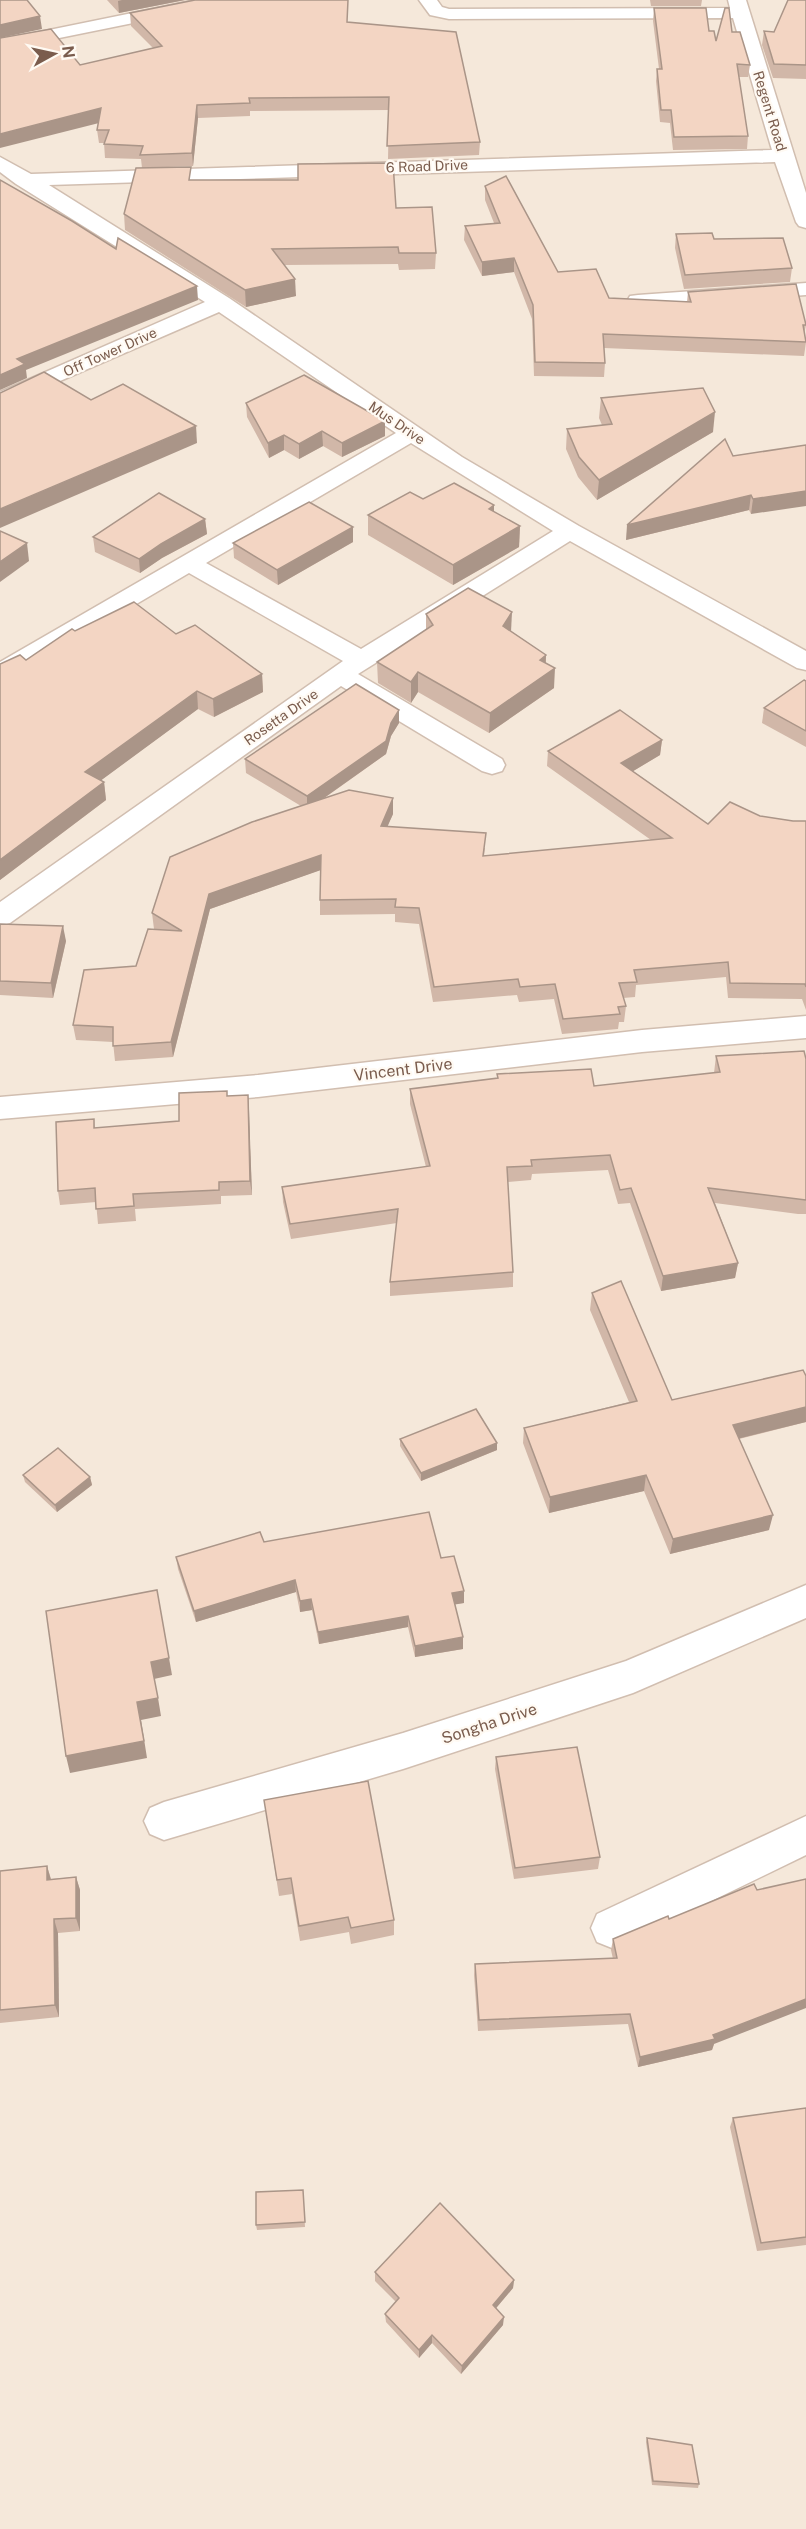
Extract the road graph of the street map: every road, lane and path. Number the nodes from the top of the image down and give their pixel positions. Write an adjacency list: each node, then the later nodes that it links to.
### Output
1 (222, 0): 3 (street)
2 (428, 0): 4 (street)
3 (169, 5): 5 (street)
4 (739, 6): 6 (street, Regent Road)
5 (0, 45)
6 (783, 156): 8 (street, 6 Road Drive); 10 (street, Regent Road)
7 (0, 163): 8 (street, Mus Drive)
8 (26, 180): 9 (street, 6 Road Drive); 14 (street, Mus Drive)
9 (0, 188)
10 (802, 196): 11 (street, Regent Road)
11 (806, 222)
12 (806, 289): 13 (street)
13 (638, 301)
14 (221, 303): 15 (street, Off Tower Drive); 16 (street, Mus Drive)
15 (0, 400)
16 (412, 433): 17 (street, Mus Drive); 18 (street)
17 (570, 531): 19 (street, Mus Drive); 20 (street, Rosetta Drive)
18 (188, 563): 20 (street); 21 (street)
19 (806, 662)
20 (351, 667): 22 (street); 23 (street, Rosetta Drive)
21 (0, 673)
22 (492, 765)
23 (1, 914)
24 (806, 1027): 25 (street, Vincent Drive)
25 (0, 1108)
26 (806, 1600): 27 (street, Songha Drive)
27 (164, 1821)
28 (806, 1835): 29 (street)
29 (612, 1928)

